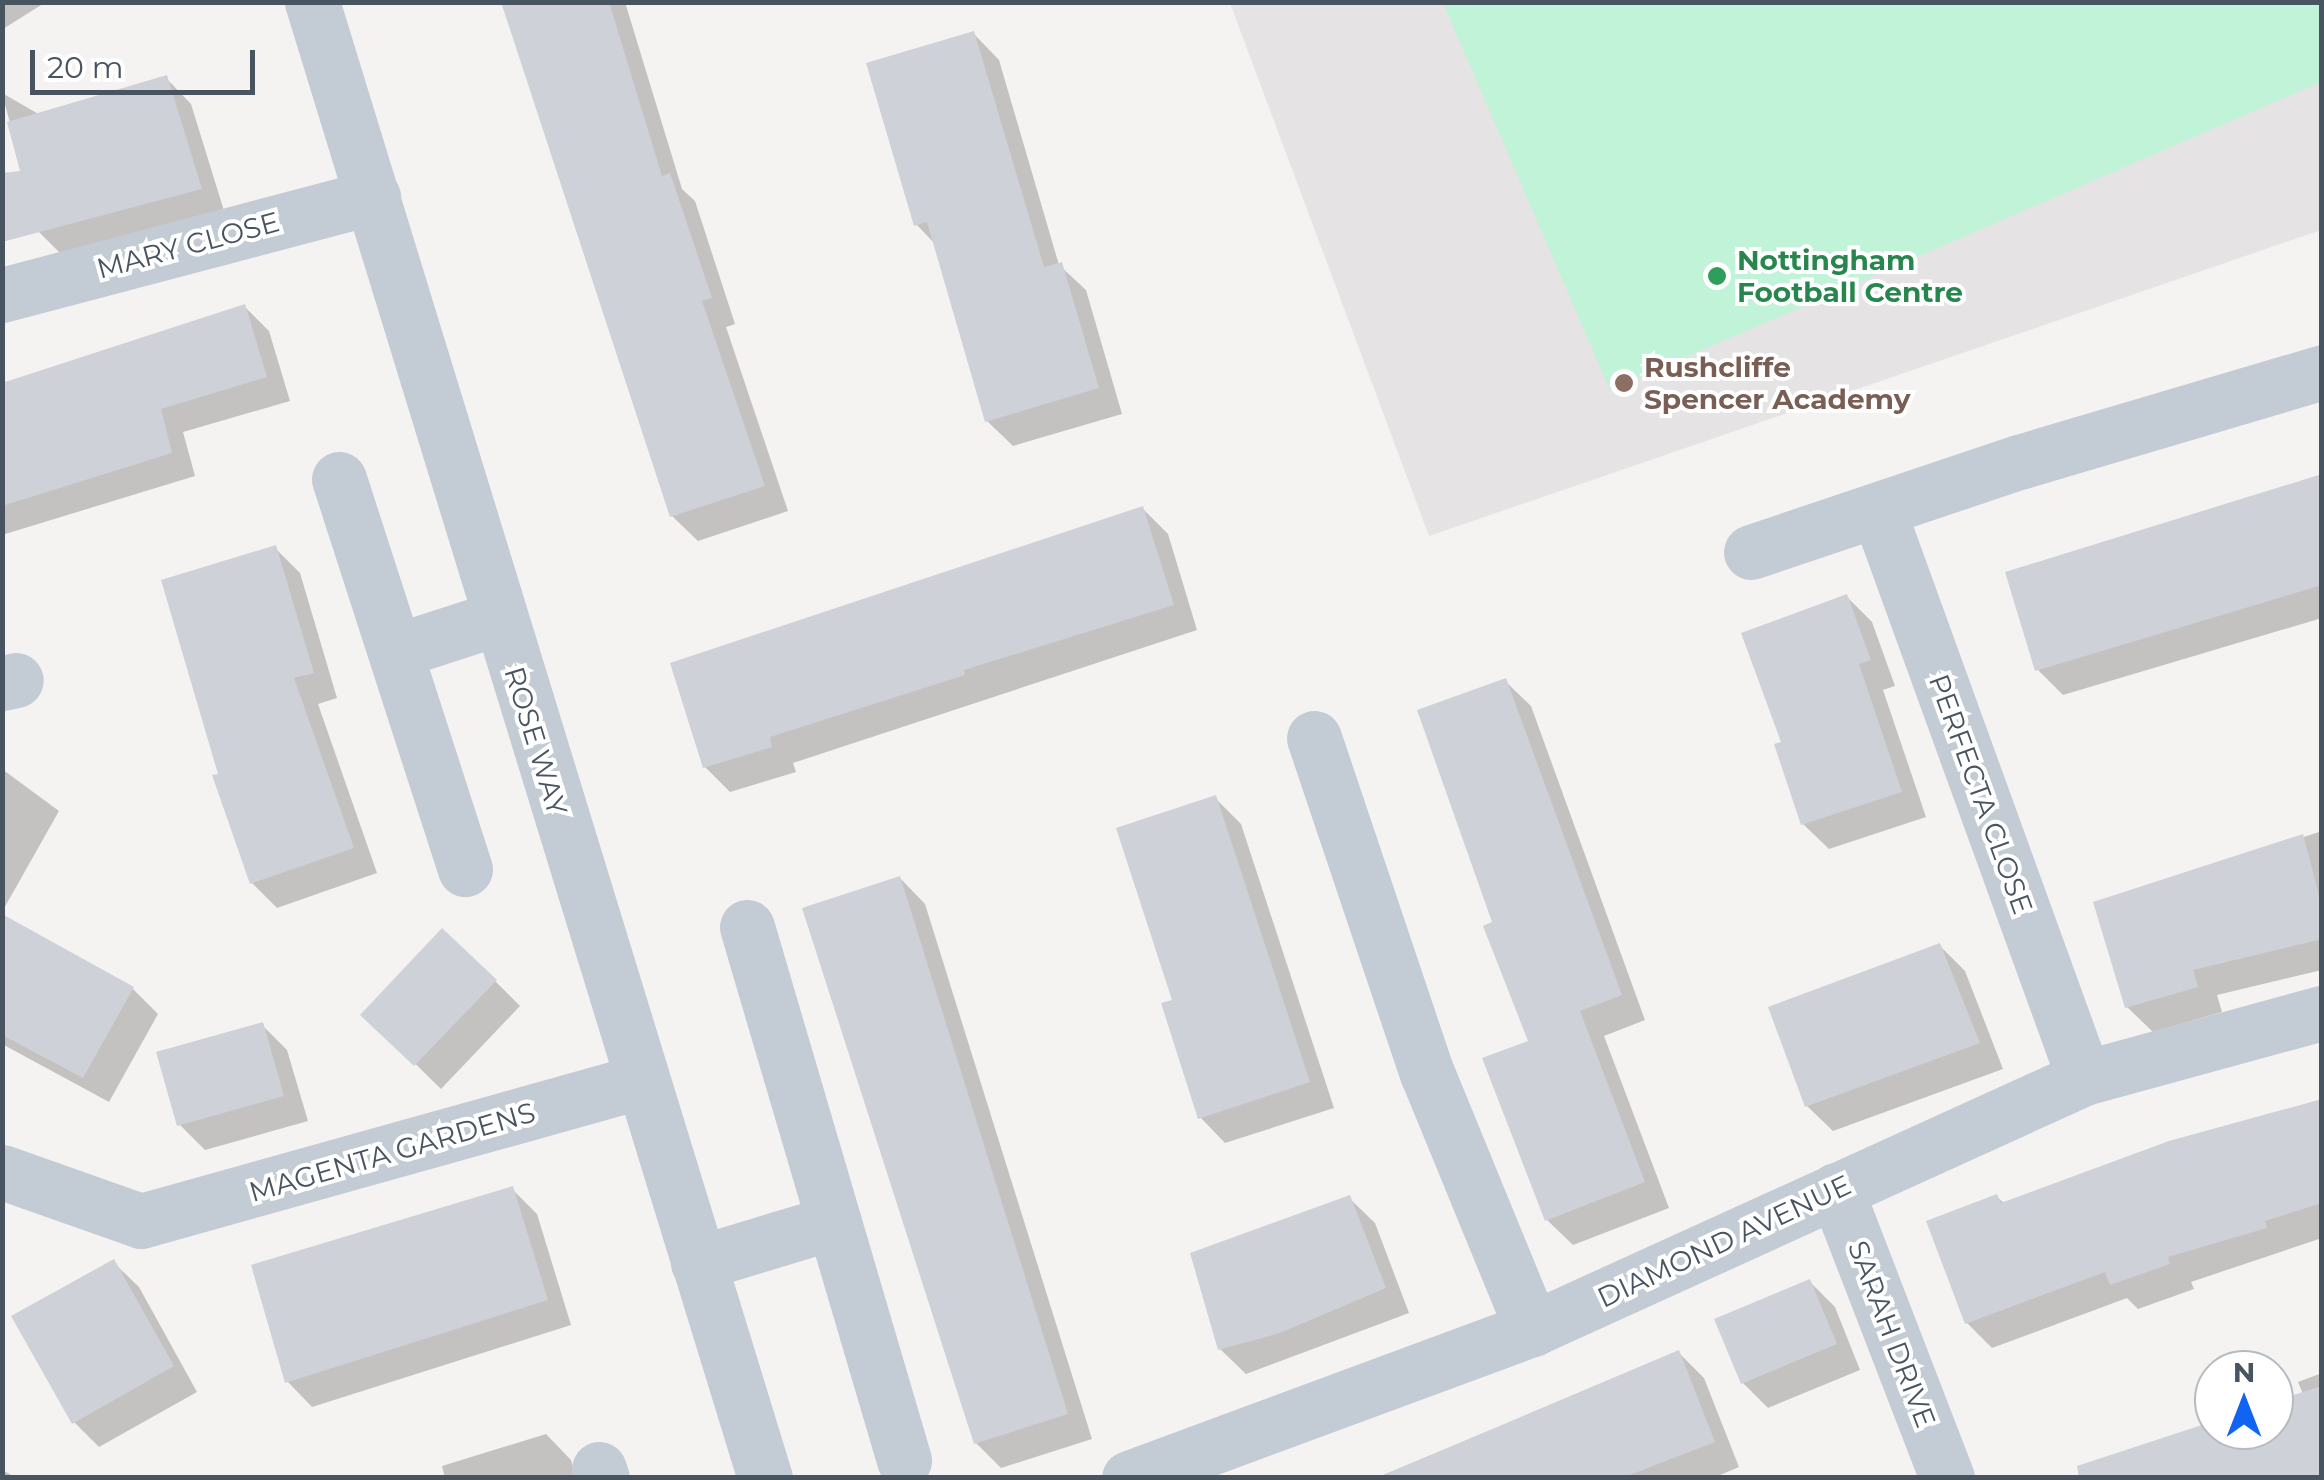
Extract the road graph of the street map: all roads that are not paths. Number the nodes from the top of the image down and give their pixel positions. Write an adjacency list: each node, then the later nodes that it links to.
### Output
1 (312, 2): 2 (street, ROSE WAY)
2 (373, 197): 3 (street, MARY CLOSE); 8 (street, ROSE WAY)
3 (2, 295)
4 (2322, 372): 6 (street)
5 (339, 478): 9 (street)
6 (1878, 510): 7 (street); 14 (street, PERFECTA CLOSE)
7 (1751, 552)
8 (498, 618): 9 (street); 15 (street, ROSE WAY)
9 (396, 652): 11 (street)
10 (1314, 738): 20 (street)
11 (465, 869)
12 (747, 927): 18 (street)
13 (2322, 1013): 14 (street, DIAMOND AVENUE)
14 (2084, 1078): 17 (street, DIAMOND AVENUE)
15 (642, 1081): 16 (street, MAGENTA GARDENS); 19 (street, ROSE WAY)
16 (2, 1172)
17 (1836, 1190): 20 (street, DIAMOND AVENUE); 24 (street, SARAH DRIVE)
18 (834, 1222): 19 (street); 21 (street)
19 (698, 1262): 22 (street, ROSE WAY)
20 (1532, 1329): 23 (street, DIAMOND AVENUE)
21 (904, 1460)
22 (765, 1478)
23 (1128, 1478)
24 (1947, 1478)

